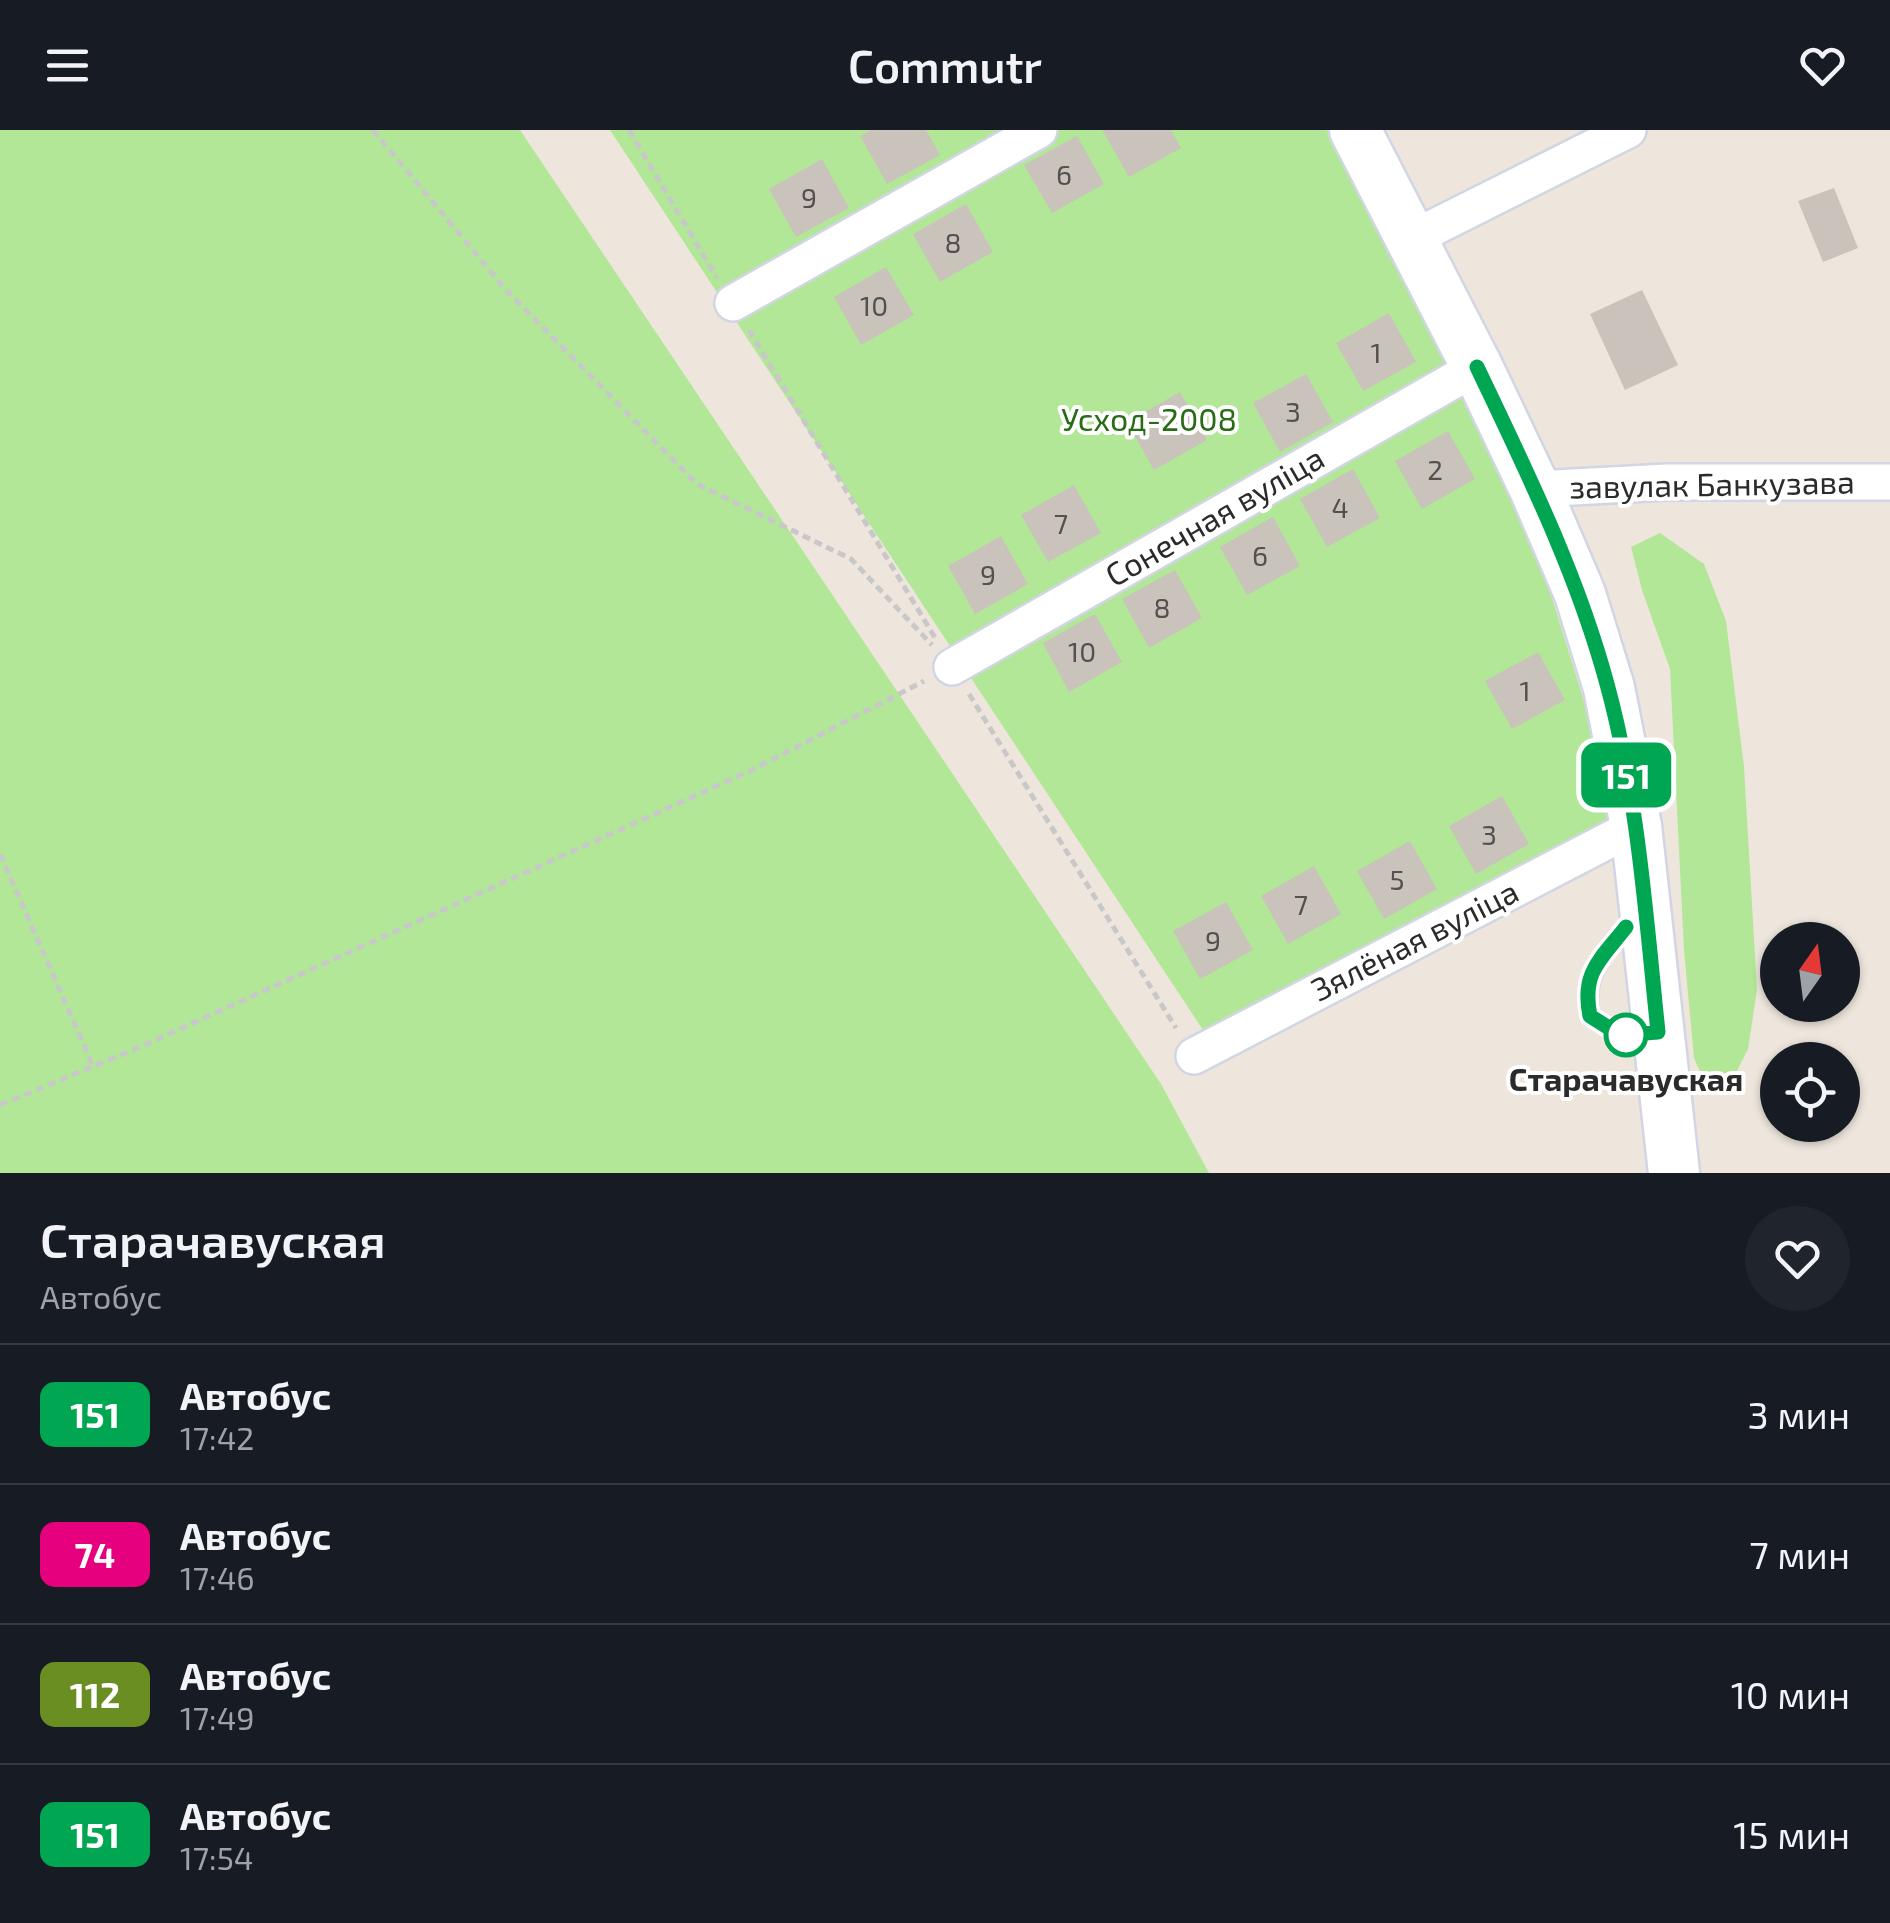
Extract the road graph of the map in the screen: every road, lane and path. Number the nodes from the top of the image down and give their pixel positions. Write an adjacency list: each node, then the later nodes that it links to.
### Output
1 (373, 130): 11 (path)
2 (629, 130): 7 (path)
3 (1040, 130): 7 (street)
4 (1355, 130): 6 (street)
5 (1628, 130): 6 (street)
6 (1411, 239): 8 (street)
7 (733, 303): 11 (path)
8 (1477, 367): 10 (street); 11 (street, Сонечная вуліца)
9 (1890, 482): 10 (street, завулак Банкузава)
10 (1535, 489): 12 (street)
11 (952, 666): 16 (path); 17 (path)
12 (1636, 826): 14 (street); 16 (street, Зялёная вуліца)
13 (0, 854): 17 (path)
14 (1644, 904): 15 (street); 15 (lane)
15 (1658, 1032): 19 (street)
16 (1194, 1056)
17 (94, 1066): 18 (path)
18 (0, 1105)
19 (1674, 1173)

